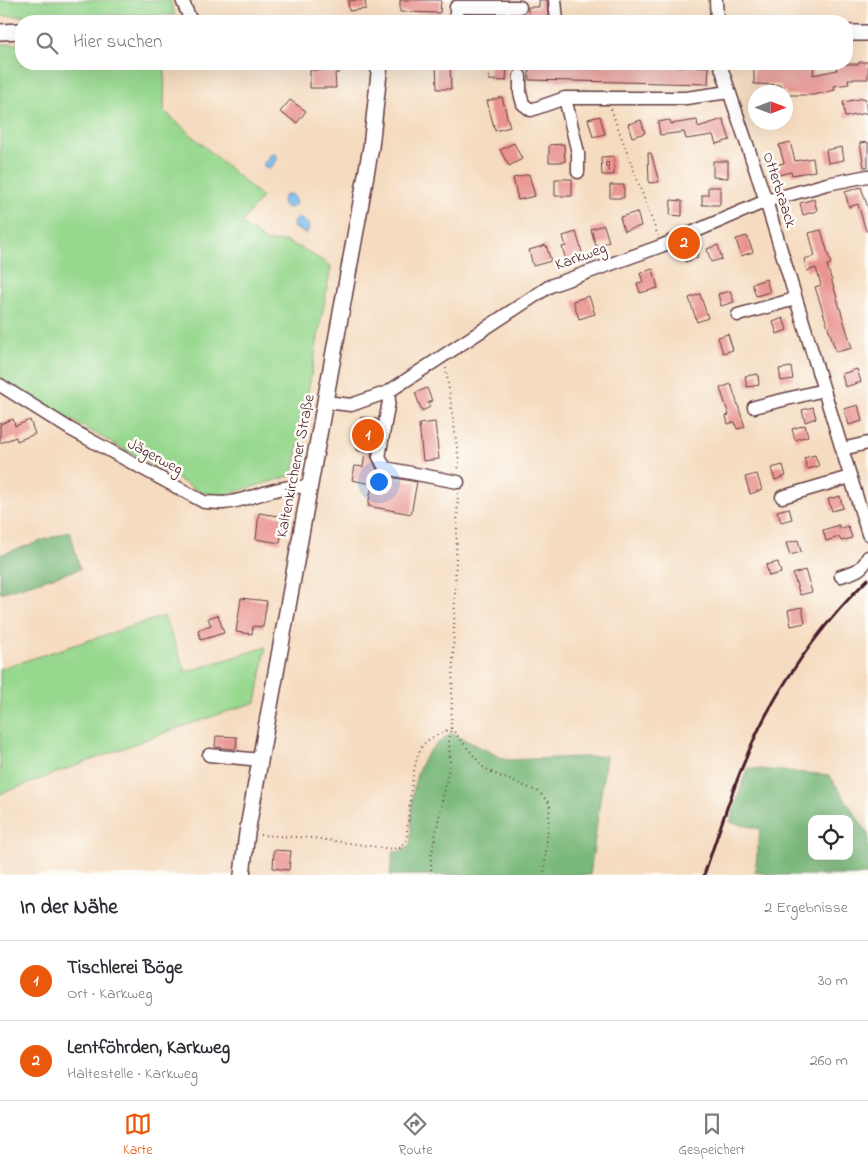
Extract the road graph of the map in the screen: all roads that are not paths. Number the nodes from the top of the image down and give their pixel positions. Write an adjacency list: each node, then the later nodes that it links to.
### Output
1 (182, 0): 6 (street)
2 (555, 0): 8 (street)
3 (716, 0): 9 (street)
4 (467, 4): 5 (street); 7 (street)
5 (520, 7)
6 (188, 15)
7 (456, 15)
8 (556, 15)
9 (716, 15)
10 (15, 31): 11 (main road)
11 (0, 32)
12 (853, 33): 13 (main road)
13 (868, 33)
14 (375, 70): 18 (main road)
15 (379, 70): 18 (main road, Kaltenkirchener Straße)
16 (722, 70): 19 (street, Otterbraack)
17 (520, 76): 20 (street)
18 (378, 80): 29 (main road, Kaltenkirchener Straße)
19 (729, 92): 20 (street); 23 (street, Otterbraack)
20 (565, 98): 21 (street)
21 (578, 172)
22 (868, 176): 23 (street, Karkweg)
23 (766, 201): 24 (street, Otterbraack); 28 (street, Karkweg)
24 (795, 299): 25 (street); 27 (street, Otterbraack)
25 (738, 315)
26 (0, 385): 35 (street, Jägerweg)
27 (824, 390): 30 (street); 32 (street, Otterbraack)
28 (388, 392): 29 (street, Karkweg); 34 (street)
29 (326, 402): 35 (main road, Kaltenkirchener Straße)
30 (754, 407)
31 (868, 443): 32 (street)
32 (842, 449): 33 (street, Otterbraack)
33 (850, 476): 36 (street); 37 (street, Otterbraack)
34 (458, 482)
35 (309, 488): 41 (main road, Kaltenkirchener Straße)
36 (782, 497)
37 (868, 534)
38 (868, 557): 39 (street)
39 (841, 576)
40 (209, 754): 41 (street)
41 (261, 760): 42 (main road, Kaltenkirchener Straße)
42 (242, 875)

